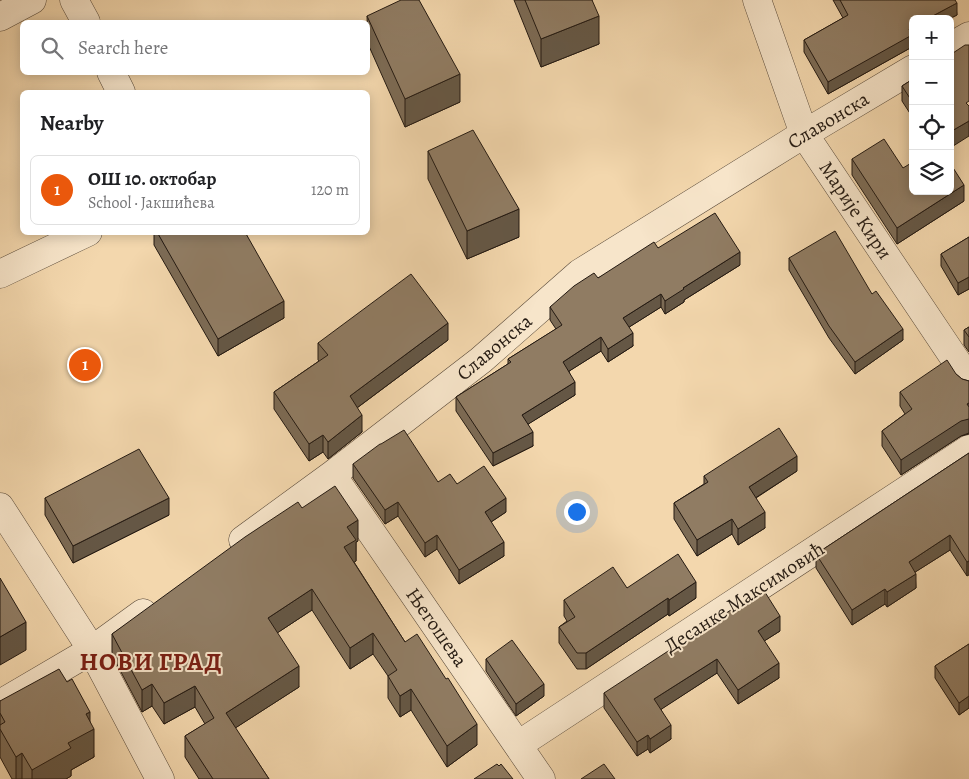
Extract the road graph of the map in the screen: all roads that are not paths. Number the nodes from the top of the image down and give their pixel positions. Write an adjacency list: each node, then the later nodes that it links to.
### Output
1 (32, 0): 4 (street)
2 (74, 0): 5 (street)
3 (757, 0): 11 (street, Марије Кири)
4 (0, 17)
5 (85, 20)
6 (969, 36): 7 (street)
7 (954, 45)
8 (909, 71): 11 (street, Славонска)
9 (112, 75): 10 (street)
10 (120, 90)
11 (804, 134): 14 (street, Марије Кири); 16 (street, Славонска)
12 (82, 235): 13 (street)
13 (0, 274)
14 (969, 380)
15 (969, 449): 22 (street, Десанке Максимовић)
16 (332, 476): 18 (street, Славонска); 22 (street, Његошева)
17 (0, 507): 20 (street)
18 (220, 557)
19 (164, 597): 20 (street)
20 (92, 650): 21 (street); 23 (street)
21 (0, 704)
22 (518, 744): 24 (street, Његошева)
23 (160, 779)
24 (541, 779)

